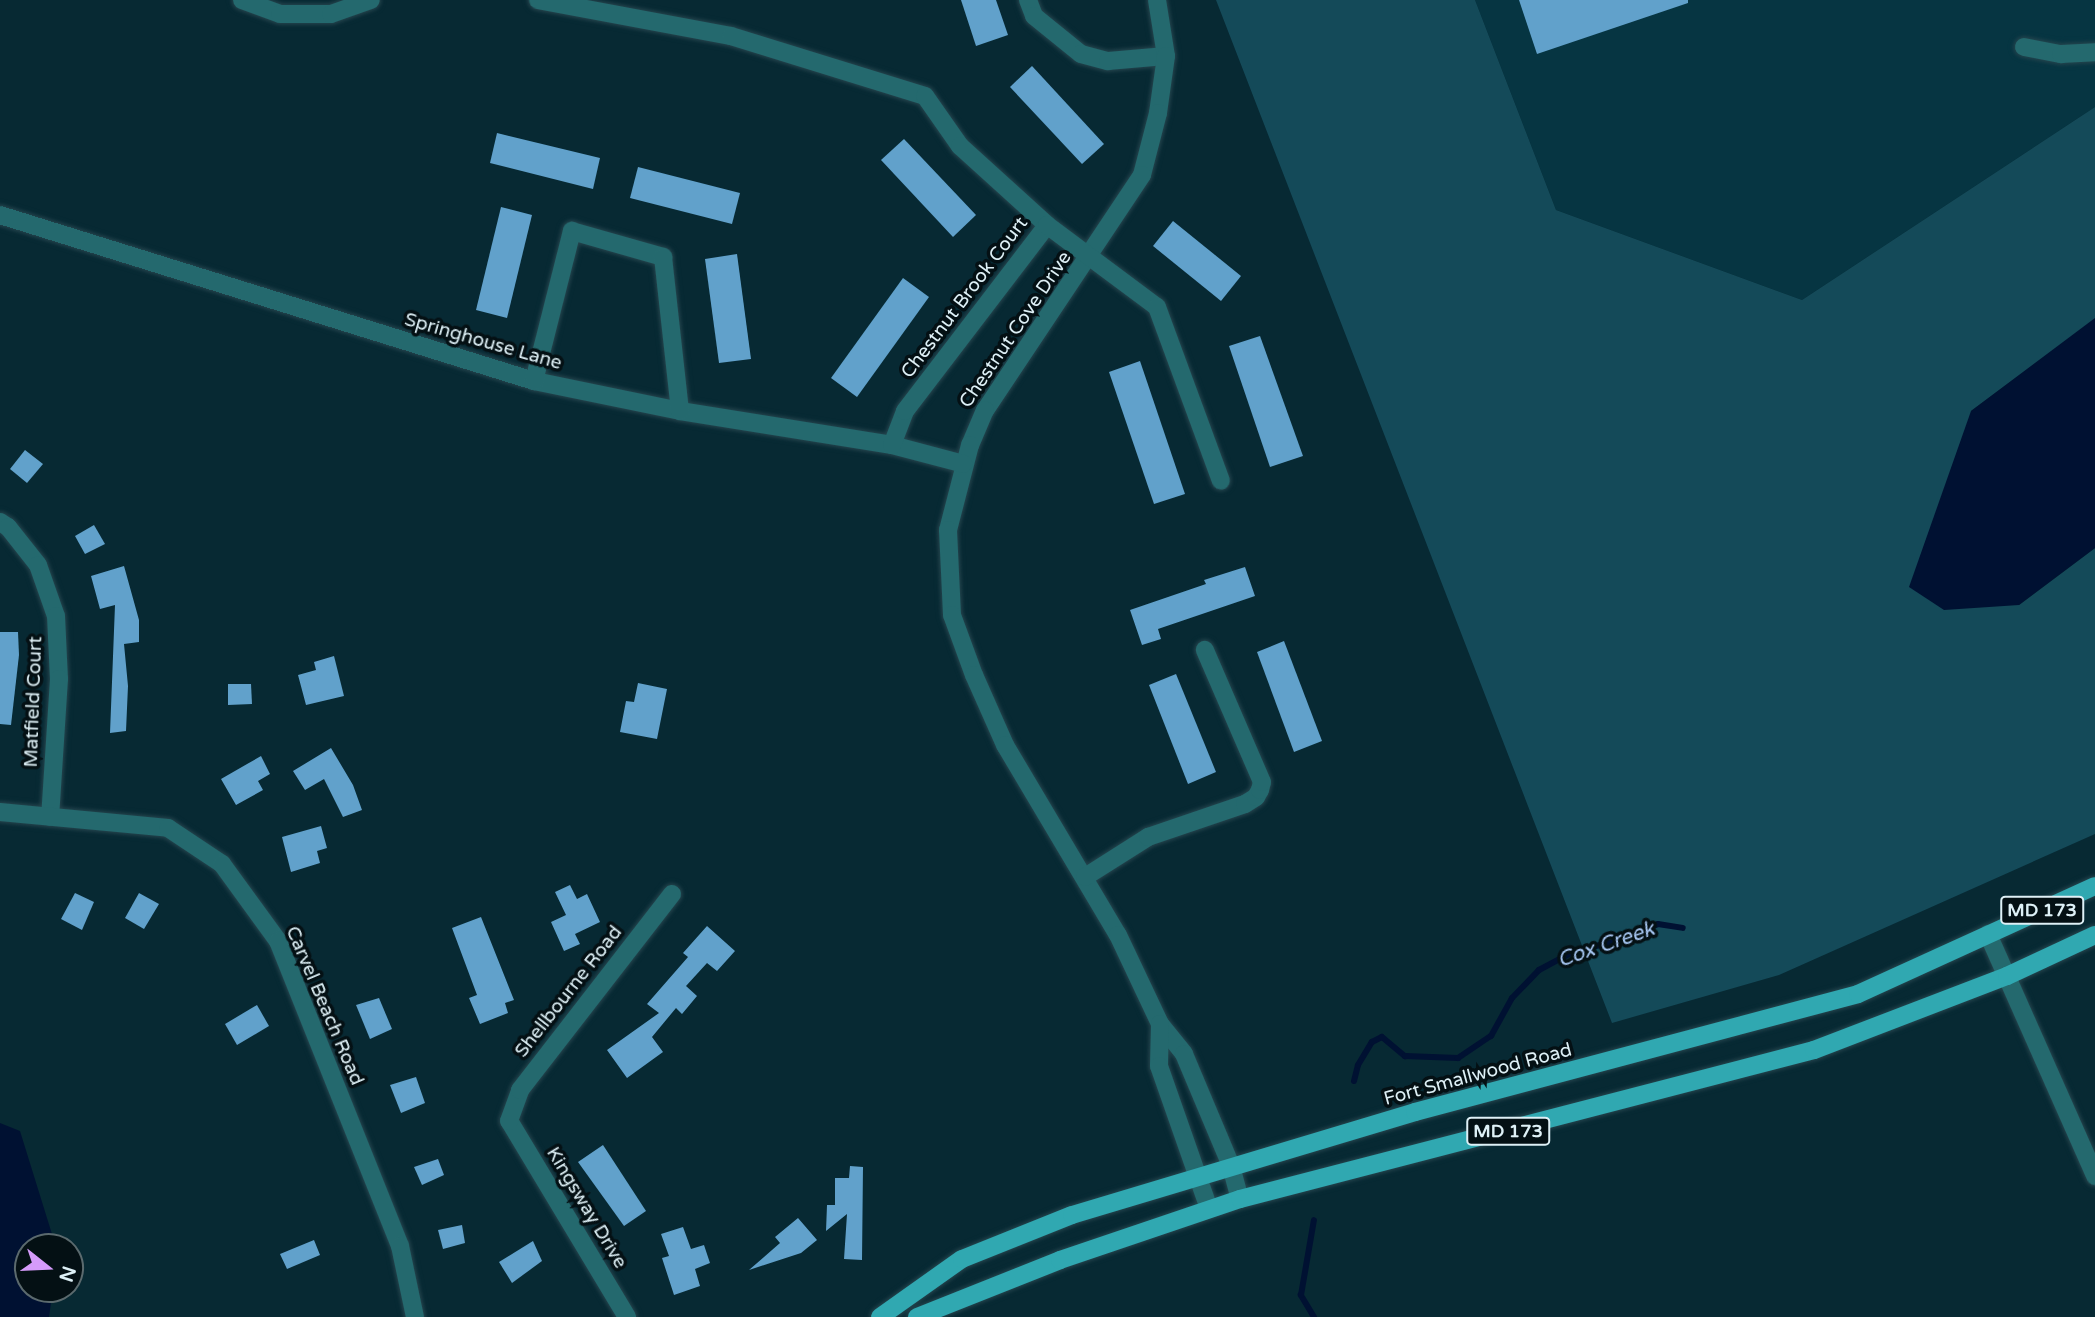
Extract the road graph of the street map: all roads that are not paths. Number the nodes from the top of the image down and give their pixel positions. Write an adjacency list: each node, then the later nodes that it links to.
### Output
1 (242, 0): 2 (street)
2 (371, 0)
3 (538, 0): 10 (street)
4 (1028, 0): 8 (street)
5 (1157, 0): 8 (street, Chestnut Cove Drive)
6 (2024, 47): 7 (street)
7 (2095, 52)
8 (1166, 56): 11 (street, Chestnut Cove Drive)
9 (0, 215): 12 (street, Springhouse Lane)
10 (1047, 225): 11 (street, Chestnut Brook Court); 14 (street, Chestnut Brook Court)
11 (1090, 257): 15 (street, Chestnut Cove Drive); 16 (street, Chestnut Brook Court)
12 (534, 381): 13 (street, Springhouse Lane); 13 (street)
13 (680, 411): 14 (street, Springhouse Lane)
14 (892, 445): 15 (street, Springhouse Lane)
15 (964, 464): 21 (street, Chestnut Cove Drive)
16 (1221, 481)
17 (0, 522): 20 (street, Matfield Court)
18 (1205, 650): 21 (street)
19 (0, 812): 20 (street, Carvel Beach Road)
20 (50, 817): 34 (street, Carvel Beach Road)
21 (1085, 877): 27 (street, Chestnut Cove Drive)
22 (2095, 886): 24 (main road, Fort Smallwood Road / MD 173)
23 (672, 894): 28 (street, Shellbourne Road)
24 (1989, 934): 26 (street); 29 (main road, Fort Smallwood Road / MD 173)
25 (2095, 935): 26 (main road, MD 173)
26 (2007, 976): 30 (street); 32 (main road, MD 173)
27 (1160, 1024): 29 (street, Chestnut Cove Drive); 31 (street, Chestnut Cove Drive)
28 (509, 1121): 35 (street, Kingsway Drive)
29 (1231, 1166): 31 (main road, Fort Smallwood Road / MD 173); 32 (street, Chestnut Cove Drive)
30 (2095, 1176)
31 (1198, 1178): 33 (street, Chestnut Cove Drive); 36 (main road, Fort Smallwood Road / MD 173)
32 (1240, 1199): 33 (main road, MD 173)
33 (1209, 1209): 37 (main road, MD 173)
34 (415, 1317)
35 (626, 1317)
36 (880, 1317)
37 (917, 1317)

